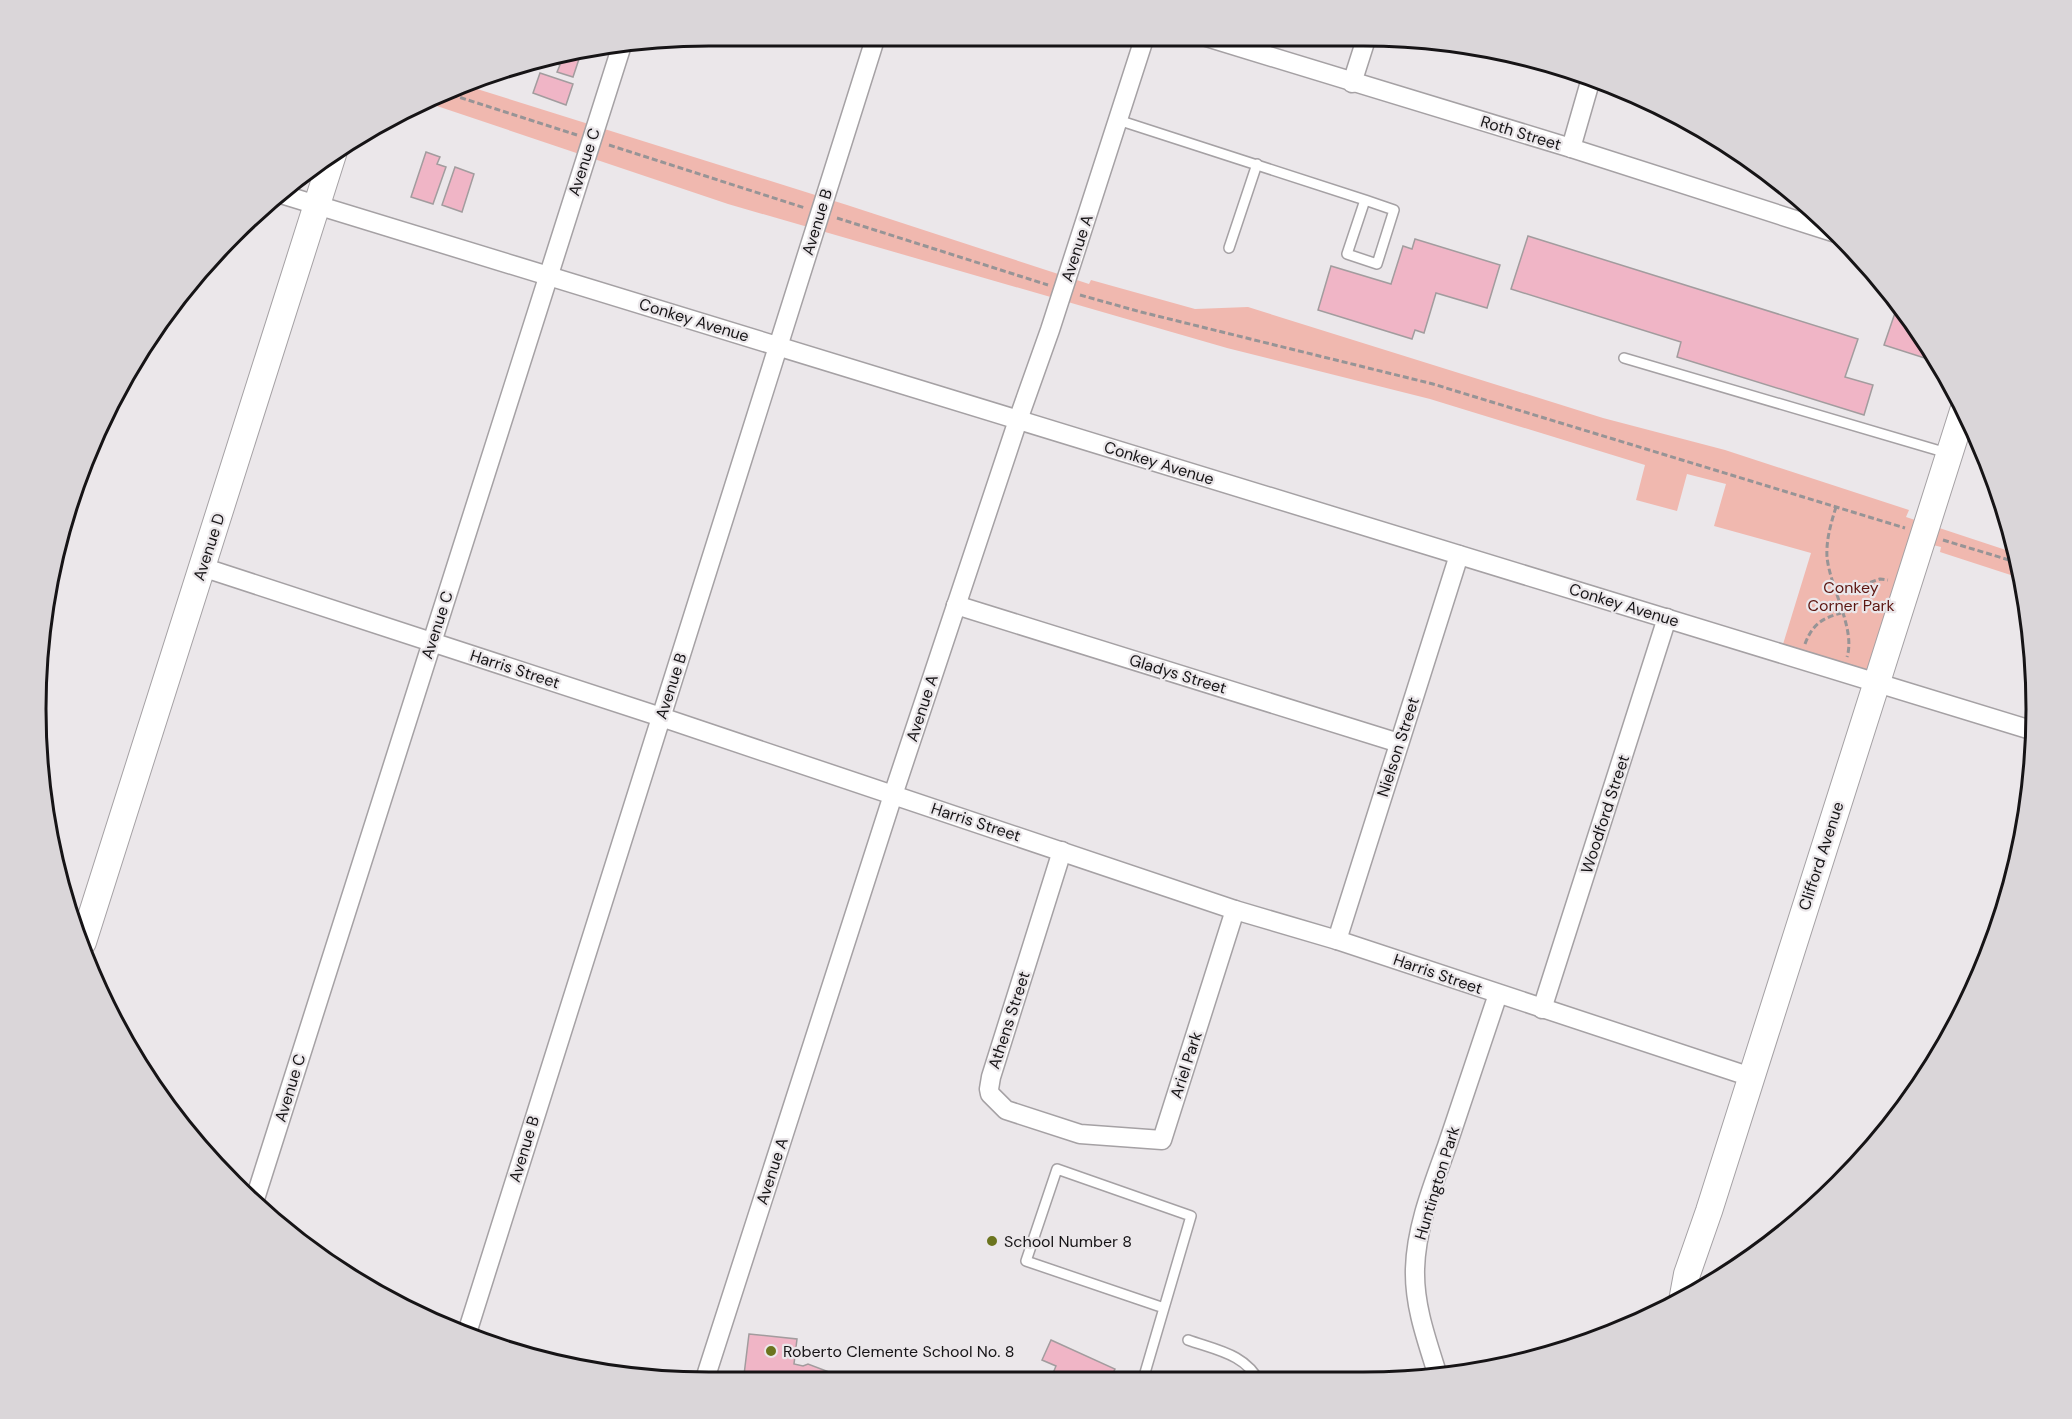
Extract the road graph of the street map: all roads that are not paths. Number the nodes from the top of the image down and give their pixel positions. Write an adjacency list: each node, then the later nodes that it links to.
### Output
1 (873, 46): 18 (street, Avenue B)
2 (1142, 46): 8 (street, Avenue A)
3 (1235, 46): 6 (street, Roth Street)
4 (1364, 46): 6 (street)
5 (620, 53): 17 (street, Avenue C)
6 (1352, 82): 9 (street, Roth Street)
7 (1589, 87): 9 (street)
8 (1118, 120): 10 (lane); 20 (street, Avenue A)
9 (1571, 148): 15 (street, Roth Street)
10 (1257, 164): 13 (lane); 16 (lane)
11 (329, 167): 14 (main road, Avenue D)
12 (290, 197): 14 (street, Conkey Avenue)
13 (1365, 200): 13 (lane)
14 (317, 205): 17 (street, Conkey Avenue); 24 (main road, Avenue D)
15 (1816, 227)
16 (1229, 248)
17 (547, 275): 18 (street, Conkey Avenue); 27 (street, Avenue C)
18 (779, 346): 20 (street, Conkey Avenue); 29 (street, Avenue B)
19 (1624, 358): 22 (lane)
20 (1018, 420): 23 (street, Conkey Avenue); 25 (street, Avenue A)
21 (1959, 422): 22 (main road, Clifford Avenue)
22 (1949, 453): 28 (main road, Clifford Avenue)
23 (1459, 555): 26 (street, Conkey Avenue); 31 (street, Nielson Street)
24 (202, 567): 27 (street, Harris Street); 35 (main road, Avenue D)
25 (956, 605): 31 (street, Gladys Street); 32 (street, Avenue A)
26 (1667, 618): 28 (street, Conkey Avenue); 38 (street, Woodford Street)
27 (431, 642): 29 (street, Harris Street); 41 (street, Avenue C)
28 (1876, 683): 30 (street, Conkey Avenue); 39 (main road, Clifford Avenue)
29 (661, 717): 32 (street, Harris Street); 44 (street, Avenue B)
30 (2025, 728)
31 (1399, 743): 36 (street, Nielson Street)
32 (893, 795): 33 (street, Harris Street); 47 (street, Avenue A)
33 (1062, 851): 34 (street, Harris Street); 40 (street, Athens Street)
34 (1235, 910): 36 (street, Harris Street); 40 (street, Ariel Park)
35 (86, 933)
36 (1337, 940): 37 (street, Harris Street)
37 (1498, 994): 38 (street, Harris Street); 46 (street, Huntington Park)
38 (1542, 1009): 39 (street, Harris Street)
39 (1751, 1077): 42 (main road, Clifford Avenue)
40 (1080, 1134)
41 (257, 1193)
42 (1684, 1289)
43 (1164, 1308): 43 (lane); 48 (lane)
44 (469, 1327)
45 (1188, 1340): 49 (lane)
46 (1436, 1368)
47 (707, 1372)
48 (1145, 1372)
49 (1254, 1372)

